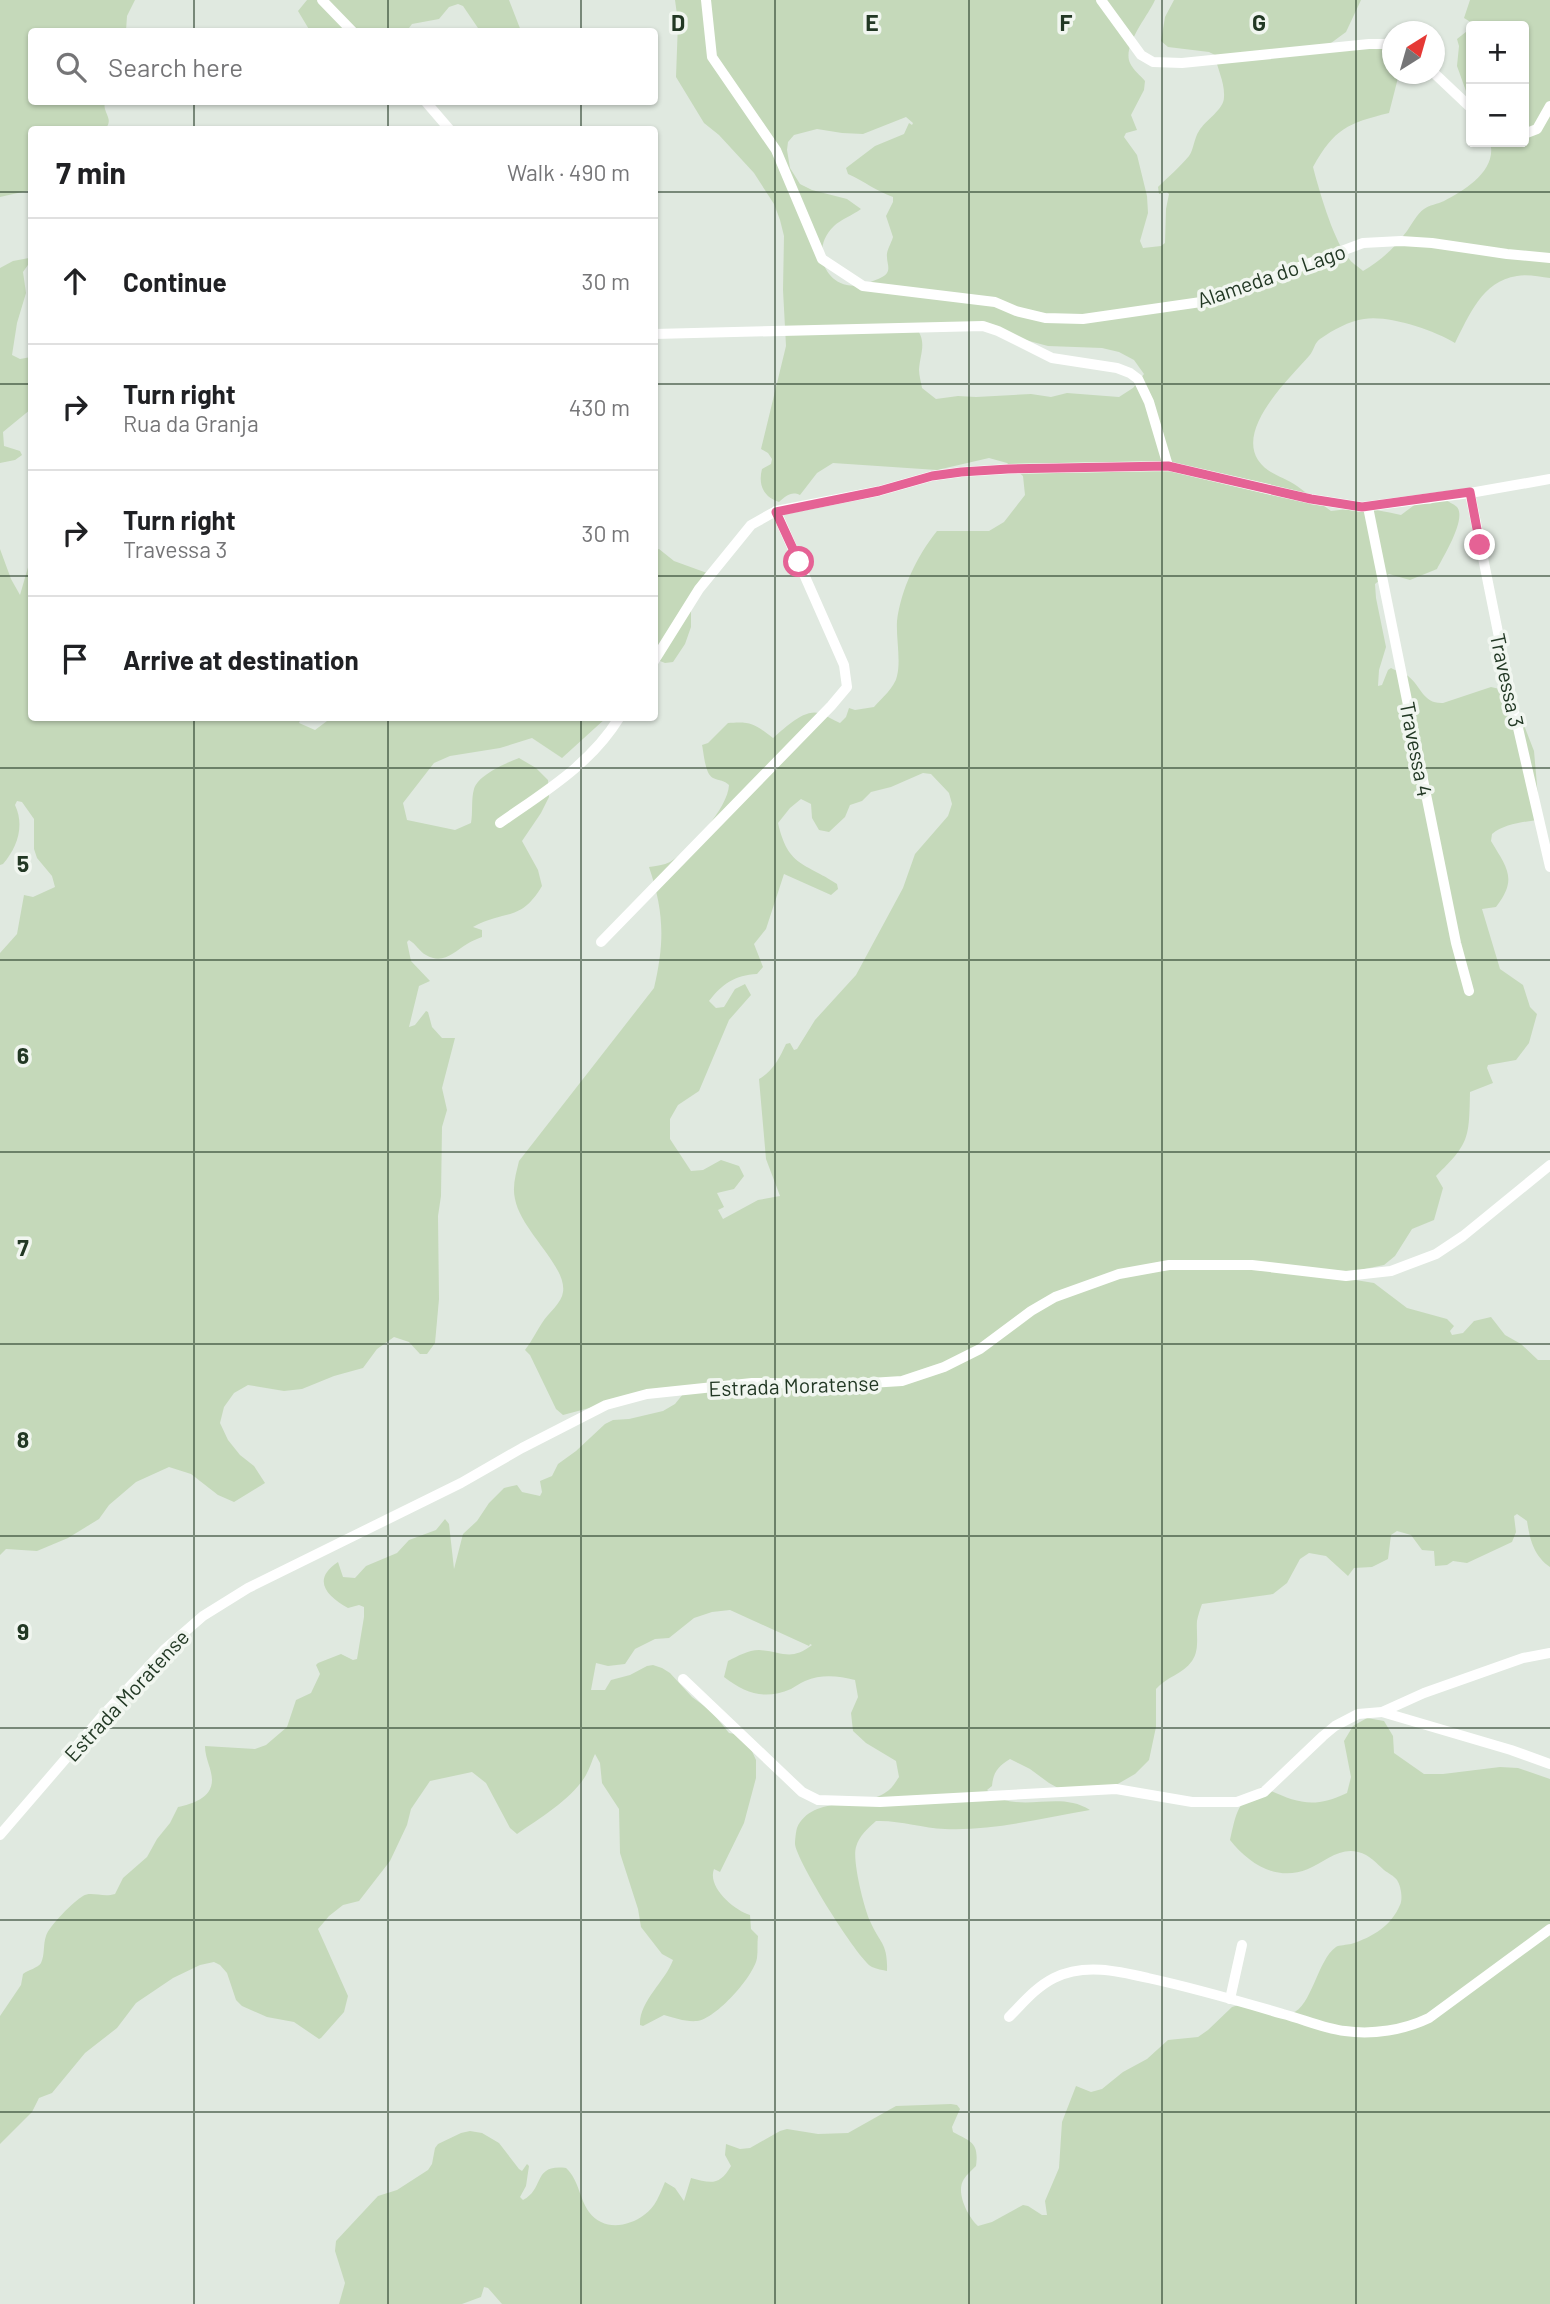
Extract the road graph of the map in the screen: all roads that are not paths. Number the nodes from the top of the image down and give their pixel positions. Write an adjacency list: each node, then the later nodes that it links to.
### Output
1 (322, 0): 4 (street)
2 (706, 0): 12 (street, Alameda do Lago)
3 (1101, 0): 5 (street)
4 (349, 28)
5 (1382, 44)
6 (1445, 83): 7 (street)
7 (1466, 103)
8 (429, 105): 10 (street)
9 (1550, 106): 11 (street)
10 (447, 126)
11 (1529, 132)
12 (1550, 258)
13 (658, 334): 14 (street)
14 (1168, 466): 17 (street); 18 (street)
15 (1550, 479): 16 (street)
16 (1470, 492): 17 (street); 22 (street, Travessa 3)
17 (1368, 508): 24 (street, Travessa 4)
18 (776, 512): 19 (street); 23 (street)
19 (658, 655)
20 (617, 721): 21 (street)
21 (500, 823)
22 (1550, 867)
23 (601, 942)
24 (1469, 991)
25 (1550, 1165): 30 (street, Estrada Moratense)
26 (1550, 1653): 28 (street)
27 (683, 1679): 28 (street)
28 (1382, 1712): 29 (street)
29 (1550, 1764)
30 (0, 1835)
31 (1550, 1929): 33 (street)
32 (1242, 1945): 33 (street)
33 (1230, 1998): 34 (street)
34 (1009, 2017)

